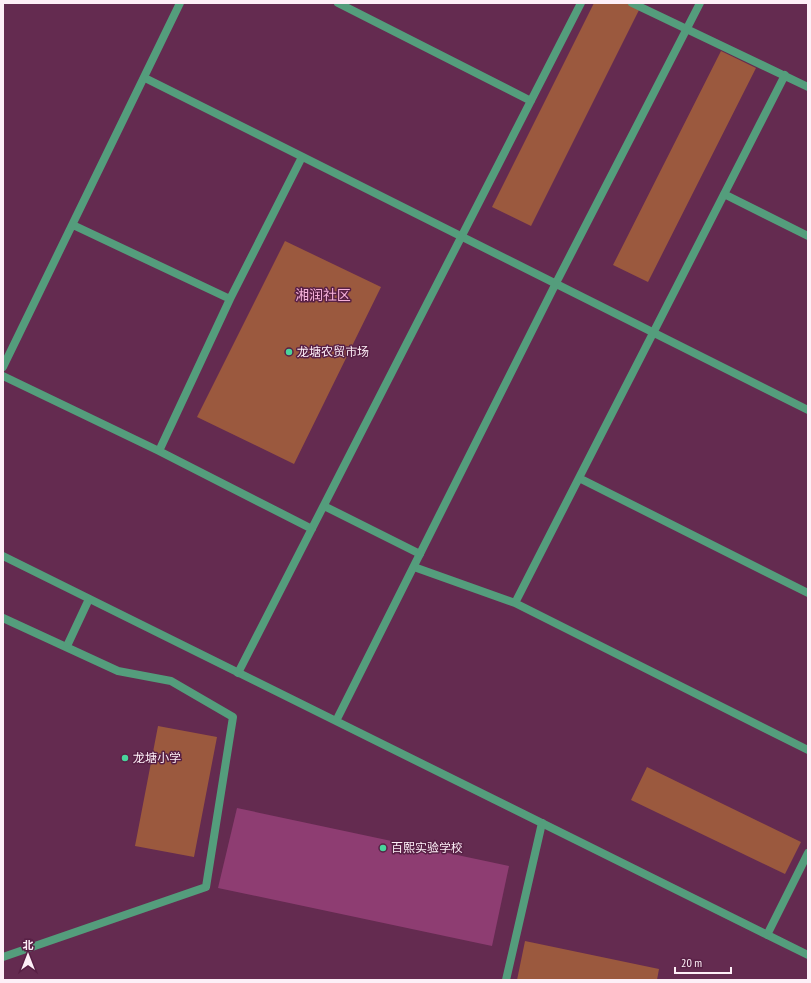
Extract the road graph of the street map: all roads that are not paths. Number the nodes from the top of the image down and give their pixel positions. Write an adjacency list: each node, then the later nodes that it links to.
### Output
1 (180, 3): 8 (street)
2 (338, 3): 10 (street)
3 (581, 3): 10 (street)
4 (632, 3): 6 (street)
5 (700, 3): 6 (street)
6 (686, 30): 7 (street); 16 (street)
7 (785, 75): 9 (street); 12 (street)
8 (145, 78): 11 (street); 13 (street)
9 (808, 87)
10 (531, 101): 14 (street)
11 (302, 157): 14 (street); 17 (street)
12 (724, 194): 15 (street); 18 (street)
13 (73, 225): 17 (street); 19 (street)
14 (462, 236): 16 (street); 24 (street)
15 (808, 236)
16 (556, 283): 18 (street); 26 (street)
17 (230, 298): 22 (street)
18 (654, 332): 21 (street); 23 (street)
19 (3, 367)
20 (3, 376): 22 (street)
21 (808, 410)
22 (159, 451): 25 (street)
23 (579, 478): 29 (street); 31 (street)
24 (324, 506): 25 (street); 26 (street)
25 (312, 529): 34 (street)
26 (420, 554): 28 (street)
27 (3, 556): 30 (street)
28 (414, 567): 31 (street); 35 (street)
29 (808, 593)
30 (89, 599): 33 (street); 34 (street)
31 (515, 603): 36 (street)
32 (3, 618): 33 (street)
33 (67, 646): 41 (street)
34 (238, 673): 35 (street)
35 (336, 722): 37 (street)
36 (808, 750)
37 (542, 823): 39 (street); 42 (street)
38 (808, 853): 39 (street)
39 (767, 935): 40 (street)
40 (808, 955)
41 (3, 957)
42 (506, 980)

